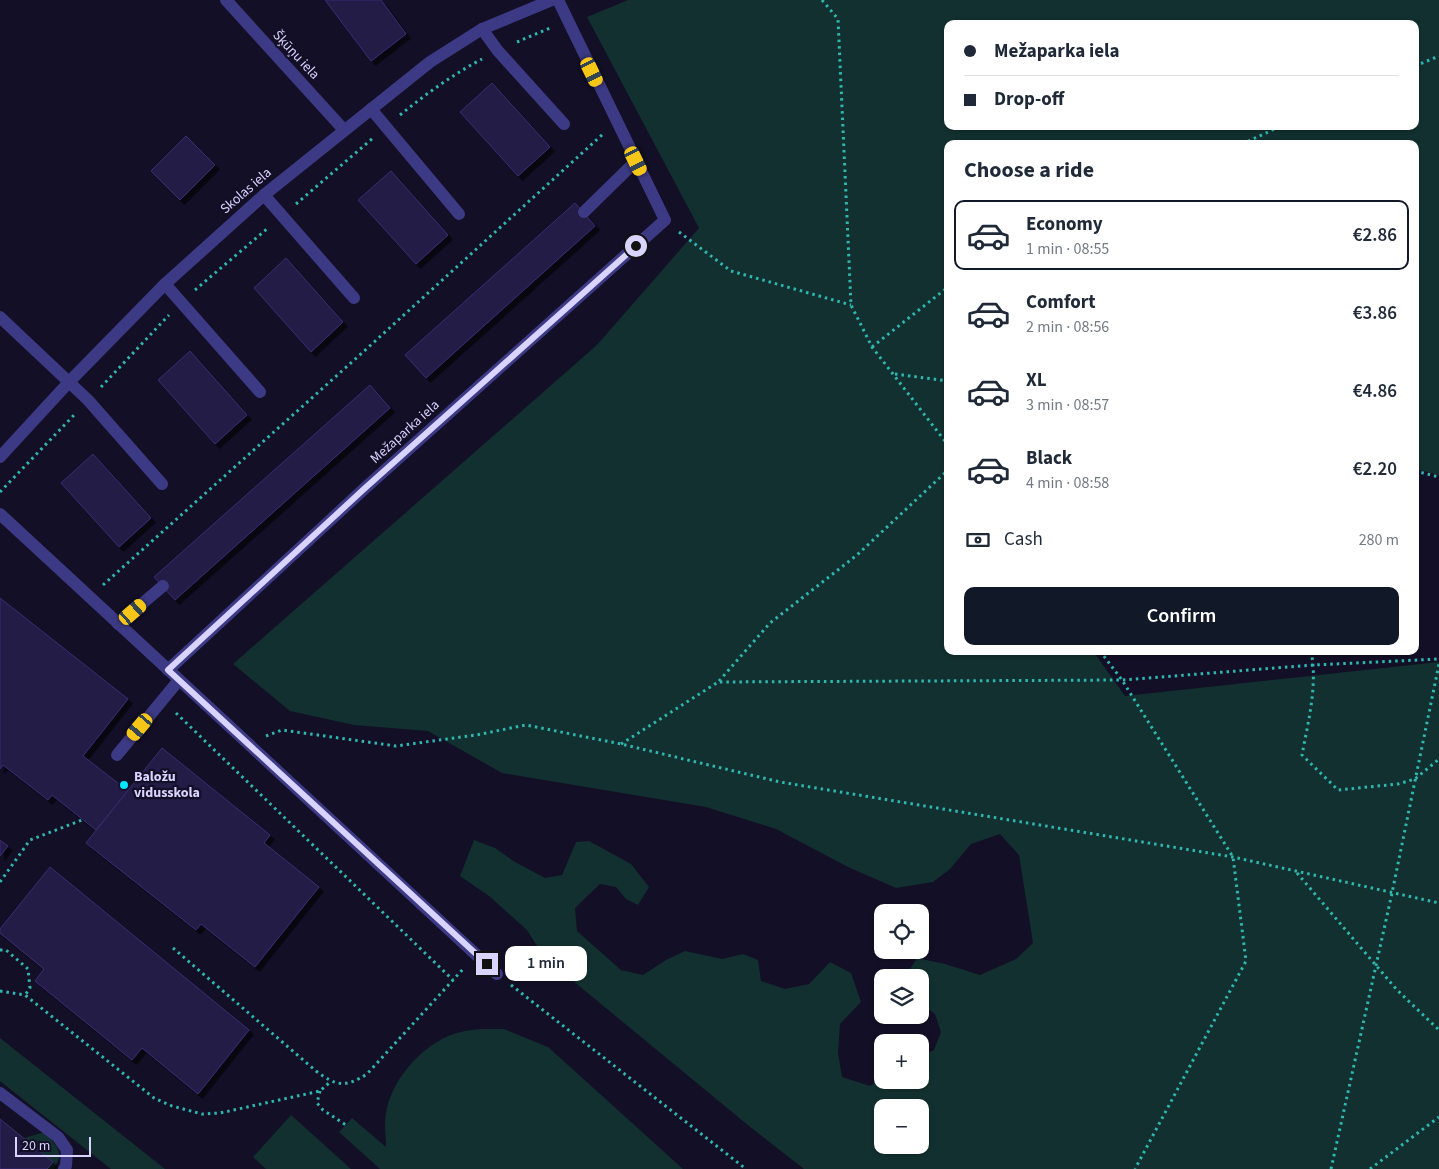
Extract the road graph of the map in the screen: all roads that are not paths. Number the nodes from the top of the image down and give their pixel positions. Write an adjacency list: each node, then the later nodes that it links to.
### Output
1 (226, 0): 7 (street, Šķūņu iela)
2 (552, 0): 4 (street, Skolas iela)
3 (558, 0): 8 (street)
4 (482, 29): 5 (street, Skolas iela); 6 (street)
5 (371, 109): 7 (street, Skolas iela); 11 (street)
6 (564, 124)
7 (344, 130): 9 (street, Skolas iela)
8 (636, 161): 10 (street); 22 (street, Mežaparka iela)
9 (264, 194): 12 (street, Skolas iela); 13 (street)
10 (584, 212)
11 (459, 214)
12 (165, 284): 15 (street, Skolas iela); 16 (street)
13 (354, 298)
14 (0, 317): 15 (street)
15 (70, 382): 17 (street, Skolas iela); 18 (street)
16 (260, 392)
17 (0, 457)
18 (162, 484)
19 (0, 514): 21 (street)
20 (162, 586): 21 (street)
21 (118, 624): 22 (street)
22 (168, 670): 23 (street)
23 (179, 680): 24 (street); 25 (street)
24 (117, 755)
25 (497, 974)
26 (0, 1093): 27 (street)
27 (64, 1169)

